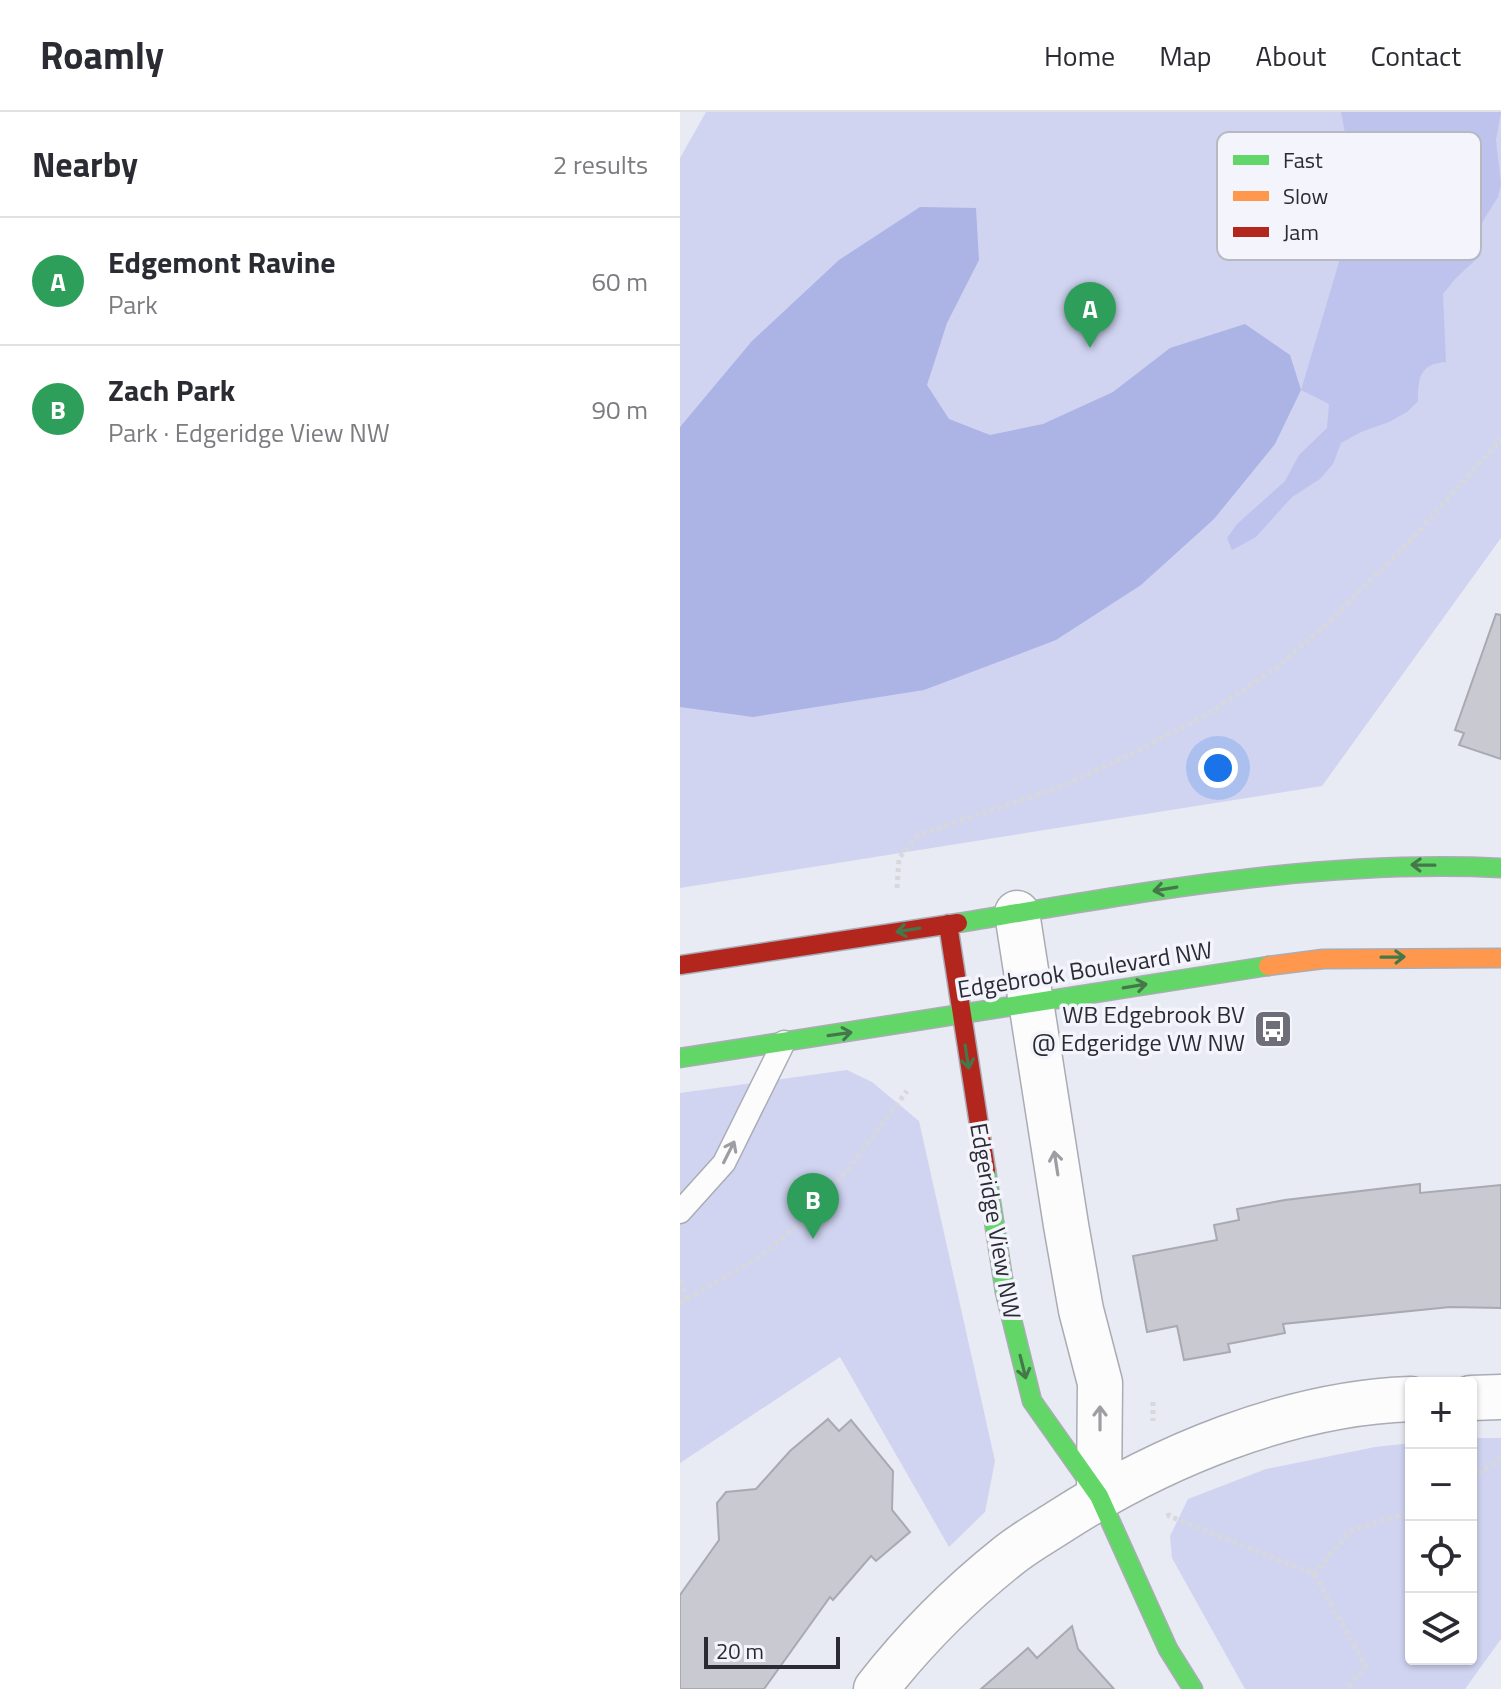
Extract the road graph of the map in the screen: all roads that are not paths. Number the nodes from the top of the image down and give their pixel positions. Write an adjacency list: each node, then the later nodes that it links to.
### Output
1 (1501, 868): 2 (street, one-way to 2)
2 (1017, 913): 3 (street); 6 (street)
3 (948, 924): 5 (street, one-way to 5); 7 (street, Edgeridge View NW)
4 (1501, 958): 6 (street, Edgebrook Boulevard NW, one-way to 4)
5 (680, 965)
6 (1030, 1002): 7 (street, Edgebrook Boulevard NW); 14 (street, one-way to 6)
7 (961, 1014): 8 (street, Edgebrook Boulevard NW, one-way to 7); 14 (street, Edgeridge View NW, one-way to 14)
8 (784, 1042): 9 (street, Edgebrook Boulevard NW); 10 (lane, one-way to 8)
9 (680, 1058)
10 (680, 1212)
11 (1501, 1397): 12 (street)
12 (1477, 1398)
13 (1405, 1400): 14 (street)
14 (1099, 1496): 15 (street); 16 (street, Edgeridge View NW)
15 (876, 1689)
16 (1193, 1689)

